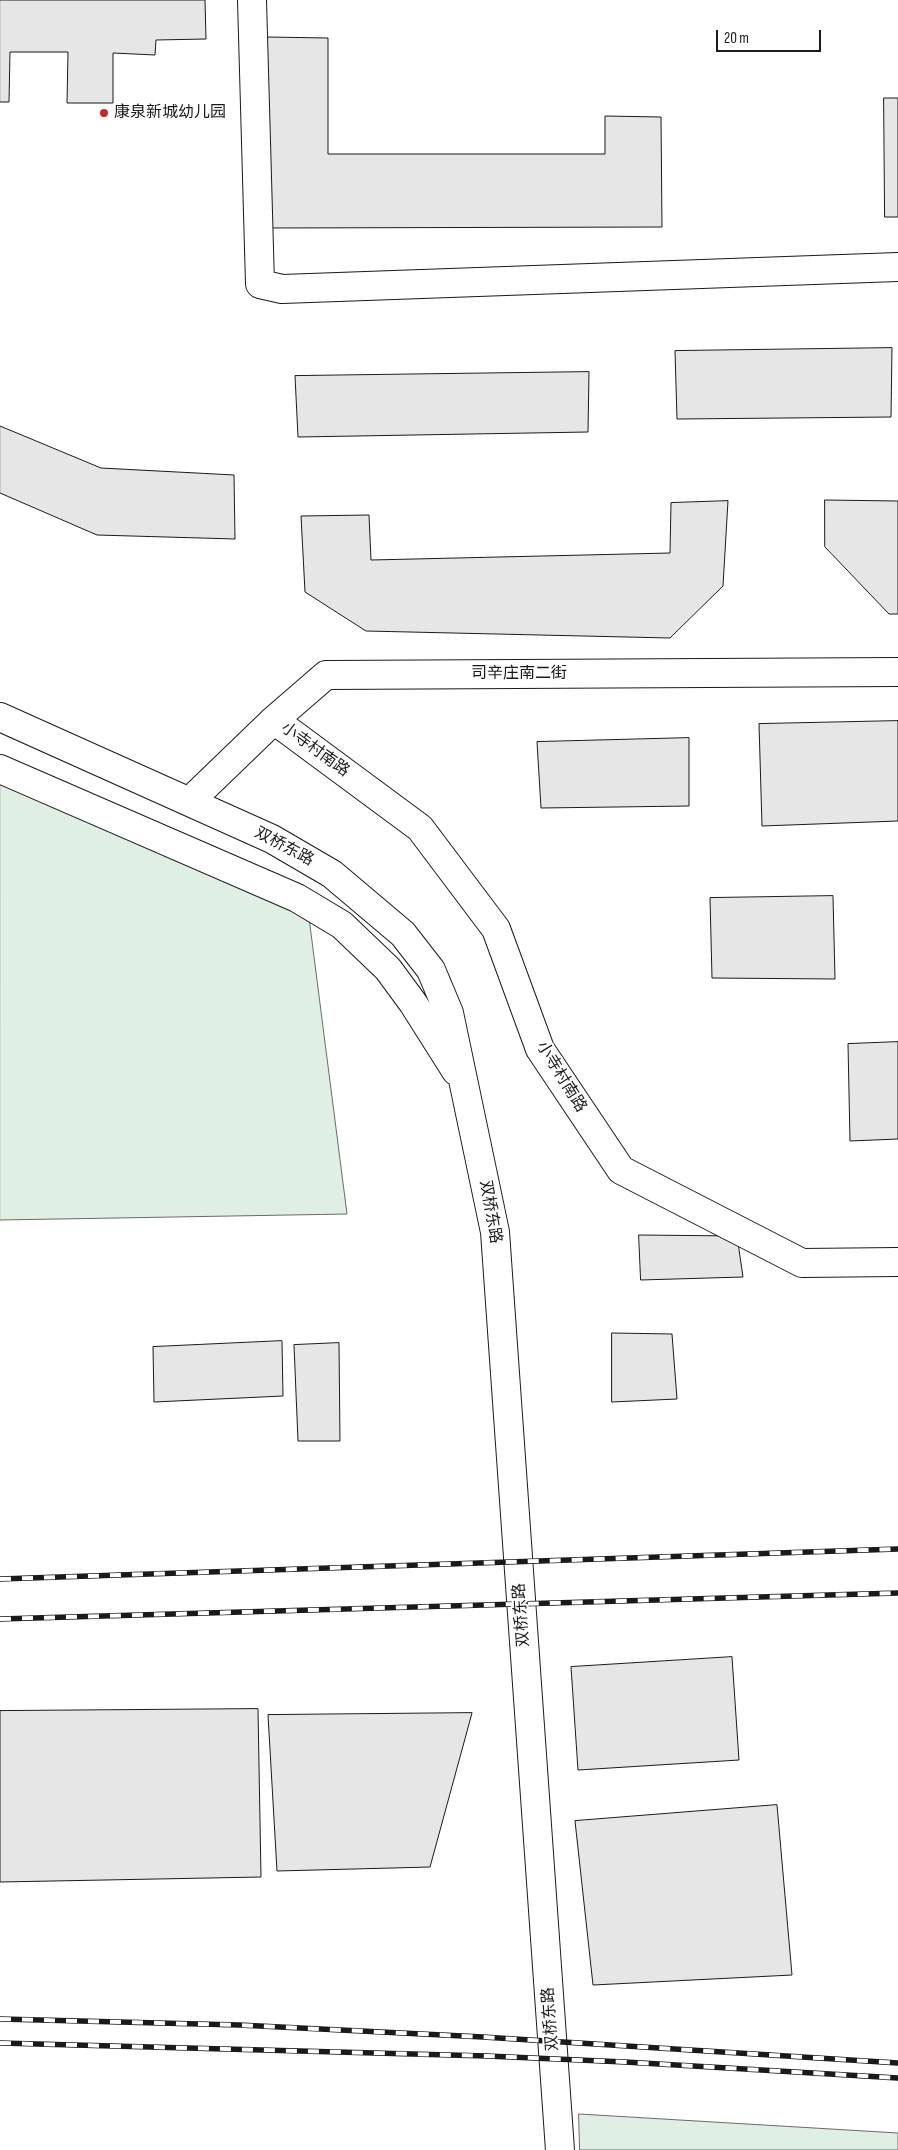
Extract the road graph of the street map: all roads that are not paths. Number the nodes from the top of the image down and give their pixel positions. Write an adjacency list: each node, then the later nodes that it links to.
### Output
1 (252, 0): 2 (street)
2 (898, 267)
3 (898, 672): 5 (street, 司辛庄南二街)
4 (0, 718): 7 (street, 双桥东路)
5 (274, 720): 7 (street, 司辛庄南二街); 9 (street, 小寺村南路)
6 (0, 769): 8 (street, 双桥东路)
7 (190, 801): 8 (street, 双桥东路)
8 (464, 1083): 10 (street, 双桥东路)
9 (898, 1262)
10 (560, 2150)

